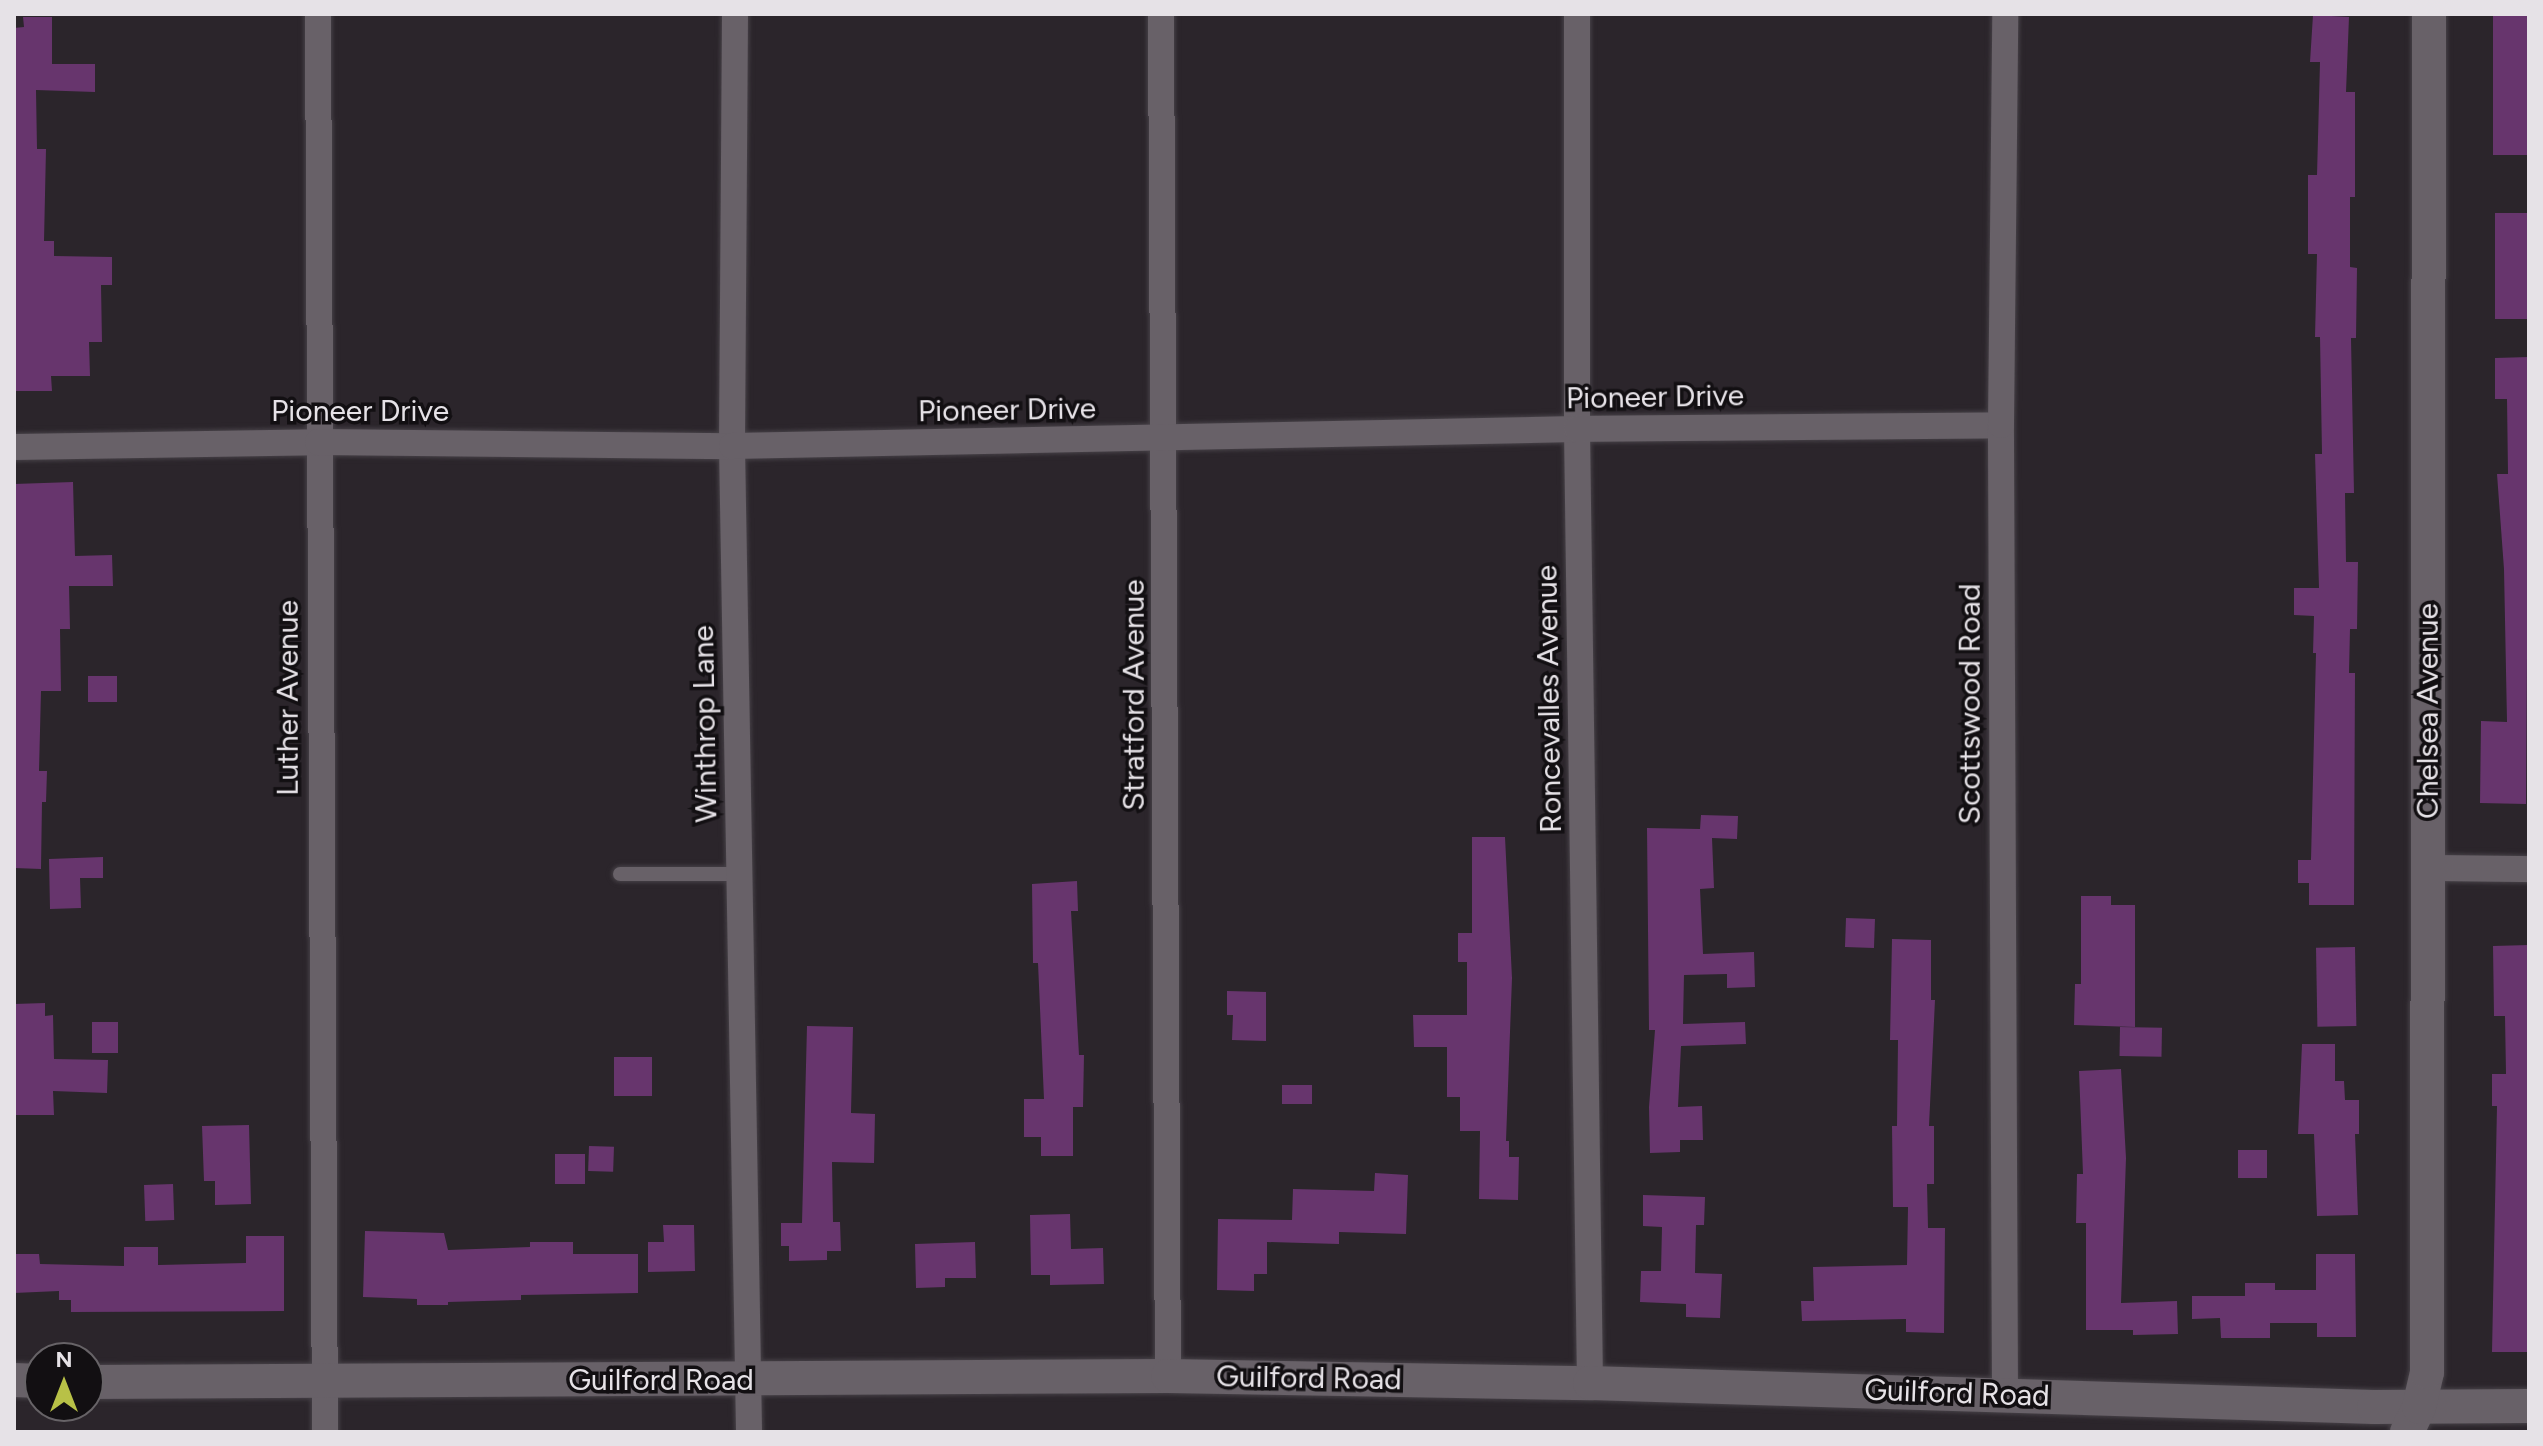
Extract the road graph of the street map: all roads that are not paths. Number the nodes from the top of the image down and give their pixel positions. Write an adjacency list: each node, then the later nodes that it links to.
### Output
1 (318, 14): 10 (street, Luther Avenue)
2 (735, 14): 11 (street, Winthrop Lane)
3 (1161, 14): 9 (street, Stratford Avenue)
4 (1577, 14): 8 (street, Roncevalles Avenue)
5 (2005, 14): 7 (street, Scottswood Road)
6 (2429, 14): 13 (street, Chelsea Avenue)
7 (2001, 425): 8 (street, Pioneer Drive); 22 (street, Scottswood Road)
8 (1577, 429): 9 (street, Pioneer Drive); 21 (street, Roncevalles Avenue)
9 (1166, 439): 11 (street, Pioneer Drive); 17 (street, Stratford Avenue)
10 (318, 442): 11 (street, Pioneer Drive); 12 (street, Pioneer Drive); 20 (street, Luther Avenue)
11 (732, 446): 16 (street, Winthrop Lane)
12 (14, 447)
13 (2427, 868): 14 (street); 24 (street, Chelsea Avenue)
14 (2529, 869)
15 (620, 874): 16 (lane)
16 (740, 874): 18 (street, Winthrop Lane)
17 (1168, 1376): 18 (street, Guilford Road); 21 (street, Guilford Road)
18 (749, 1379): 20 (street, Guilford Road); 26 (street, Winthrop Lane)
19 (104, 1382): 20 (street, Guilford Road)
20 (324, 1382): 25 (street, Luther Avenue)
21 (1590, 1383): 22 (street, Guilford Road)
22 (2005, 1394): 24 (street, Guilford Road)
23 (2529, 1406): 24 (street, Guilford Road)
24 (2413, 1420)
25 (325, 1432)
26 (749, 1432)

